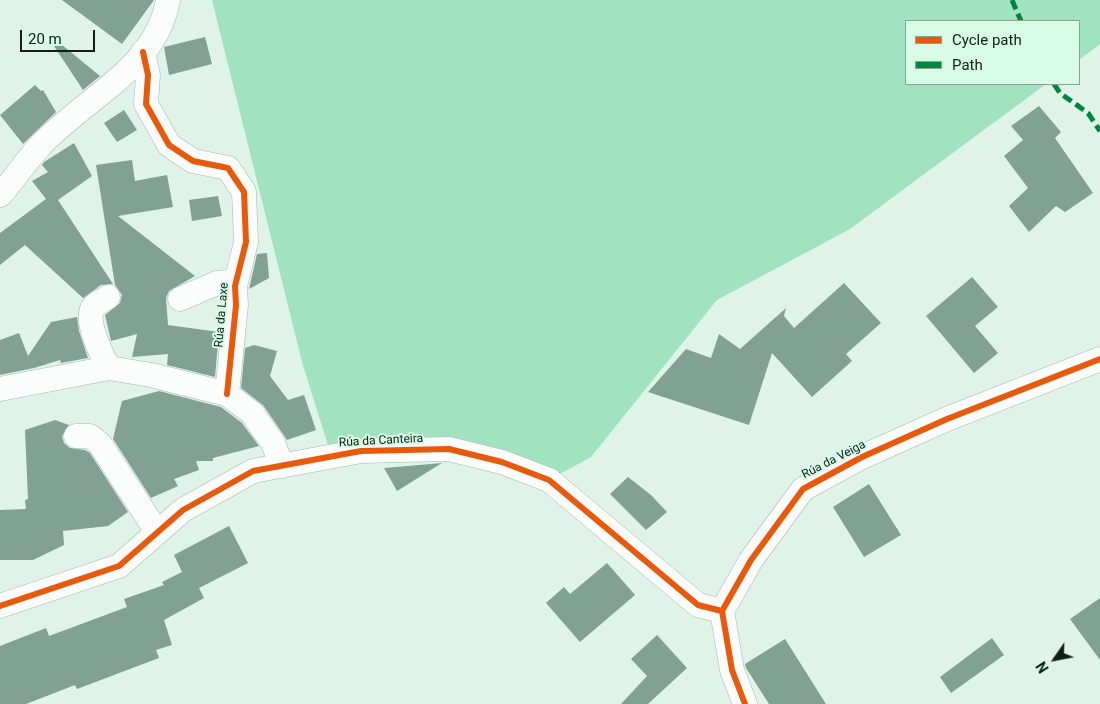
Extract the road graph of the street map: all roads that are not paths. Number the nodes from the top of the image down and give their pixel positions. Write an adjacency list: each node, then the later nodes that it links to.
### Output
1 (168, 0): 2 (street)
2 (144, 52): 3 (street); 4 (street, Rúa da Laxe)
3 (0, 195)
4 (235, 286): 6 (street, Rúa da Laxe); 10 (street, Rúa da Laxe)
5 (108, 297): 8 (street)
6 (180, 298)
7 (1100, 360): 15 (street, Rúa da Veiga)
8 (108, 368): 9 (street); 10 (street)
9 (0, 390)
10 (227, 394): 12 (street)
11 (76, 436): 13 (street)
12 (282, 466): 13 (street, Rúa da Canteira); 15 (street, Rúa da Canteira)
13 (157, 532): 14 (street, Rúa da Canteira)
14 (0, 606)
15 (722, 611): 16 (street)
16 (745, 704)

